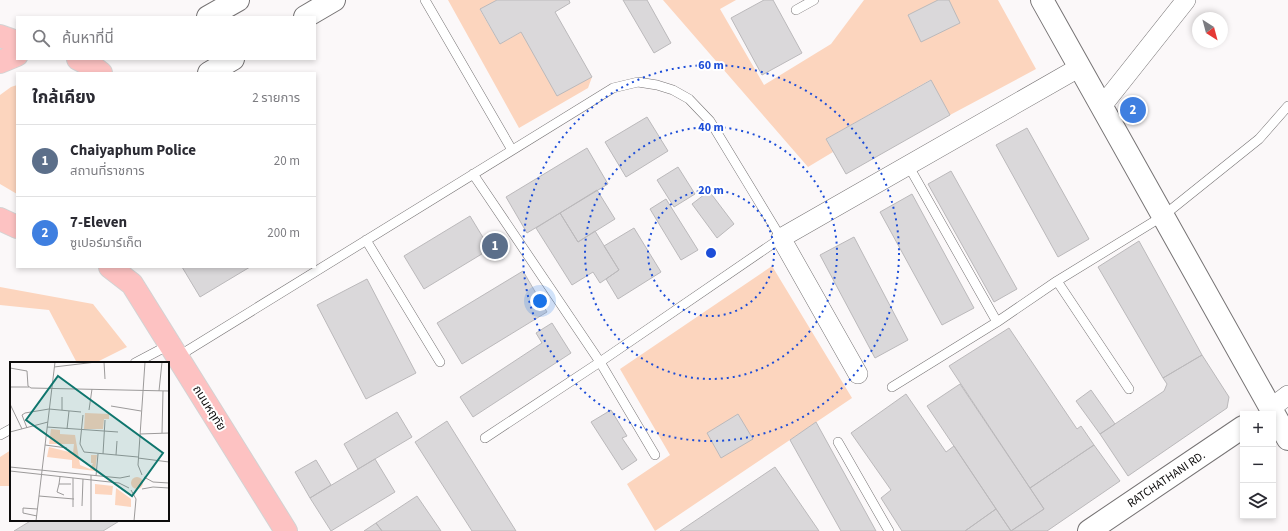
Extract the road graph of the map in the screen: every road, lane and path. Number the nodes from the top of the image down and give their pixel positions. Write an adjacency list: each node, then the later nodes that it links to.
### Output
1 (238, 0): 8 (main road)
2 (334, 0): 9 (main road)
3 (425, 0): 21 (lane)
4 (814, 0): 7 (lane)
5 (1042, 0): 16 (main road)
6 (1186, 0): 19 (street)
7 (796, 10)
8 (210, 16)
9 (307, 16)
10 (0, 36): 11 (main road)
11 (16, 42)
12 (16, 55): 15 (main road)
13 (80, 60): 17 (main road)
14 (231, 60): 18 (main road)
15 (0, 62)
16 (1080, 67): 19 (main road); 22 (street)
17 (100, 72)
18 (211, 72)
19 (1102, 106): 24 (main road)
20 (1288, 106): 24 (lane)
21 (512, 150): 23 (lane); 25 (lane)
22 (908, 165): 25 (street); 30 (lane)
23 (473, 174): 26 (lane); 34 (lane)
24 (1163, 216): 29 (lane); 39 (main road)
25 (780, 238): 34 (lane); 35 (street)
26 (366, 240): 31 (lane); 33 (lane)
27 (112, 268): 28 (main road, ถนนหฤทัย)
28 (130, 276): 31 (main road, ถนนหฤทัย)
29 (1057, 281): 30 (lane); 37 (lane)
30 (997, 322): 36 (lane)
31 (173, 351): 32 (lane); 48 (main road, ถนนหฤทัย)
32 (138, 362)
33 (440, 362)
34 (600, 362): 44 (lane); 47 (lane)
35 (858, 374)
36 (892, 386)
37 (1129, 389)
38 (1288, 395): 39 (street)
39 (1266, 411)
40 (1276, 423): 45 (main road)
41 (1240, 429): 50 (main road, RATCHATHANI RD.)
42 (10, 430): 43 (lane)
43 (0, 435)
44 (485, 438)
45 (1288, 438)
46 (838, 442): 49 (lane)
47 (655, 456)
48 (286, 531)
49 (889, 531)
50 (1089, 531)

